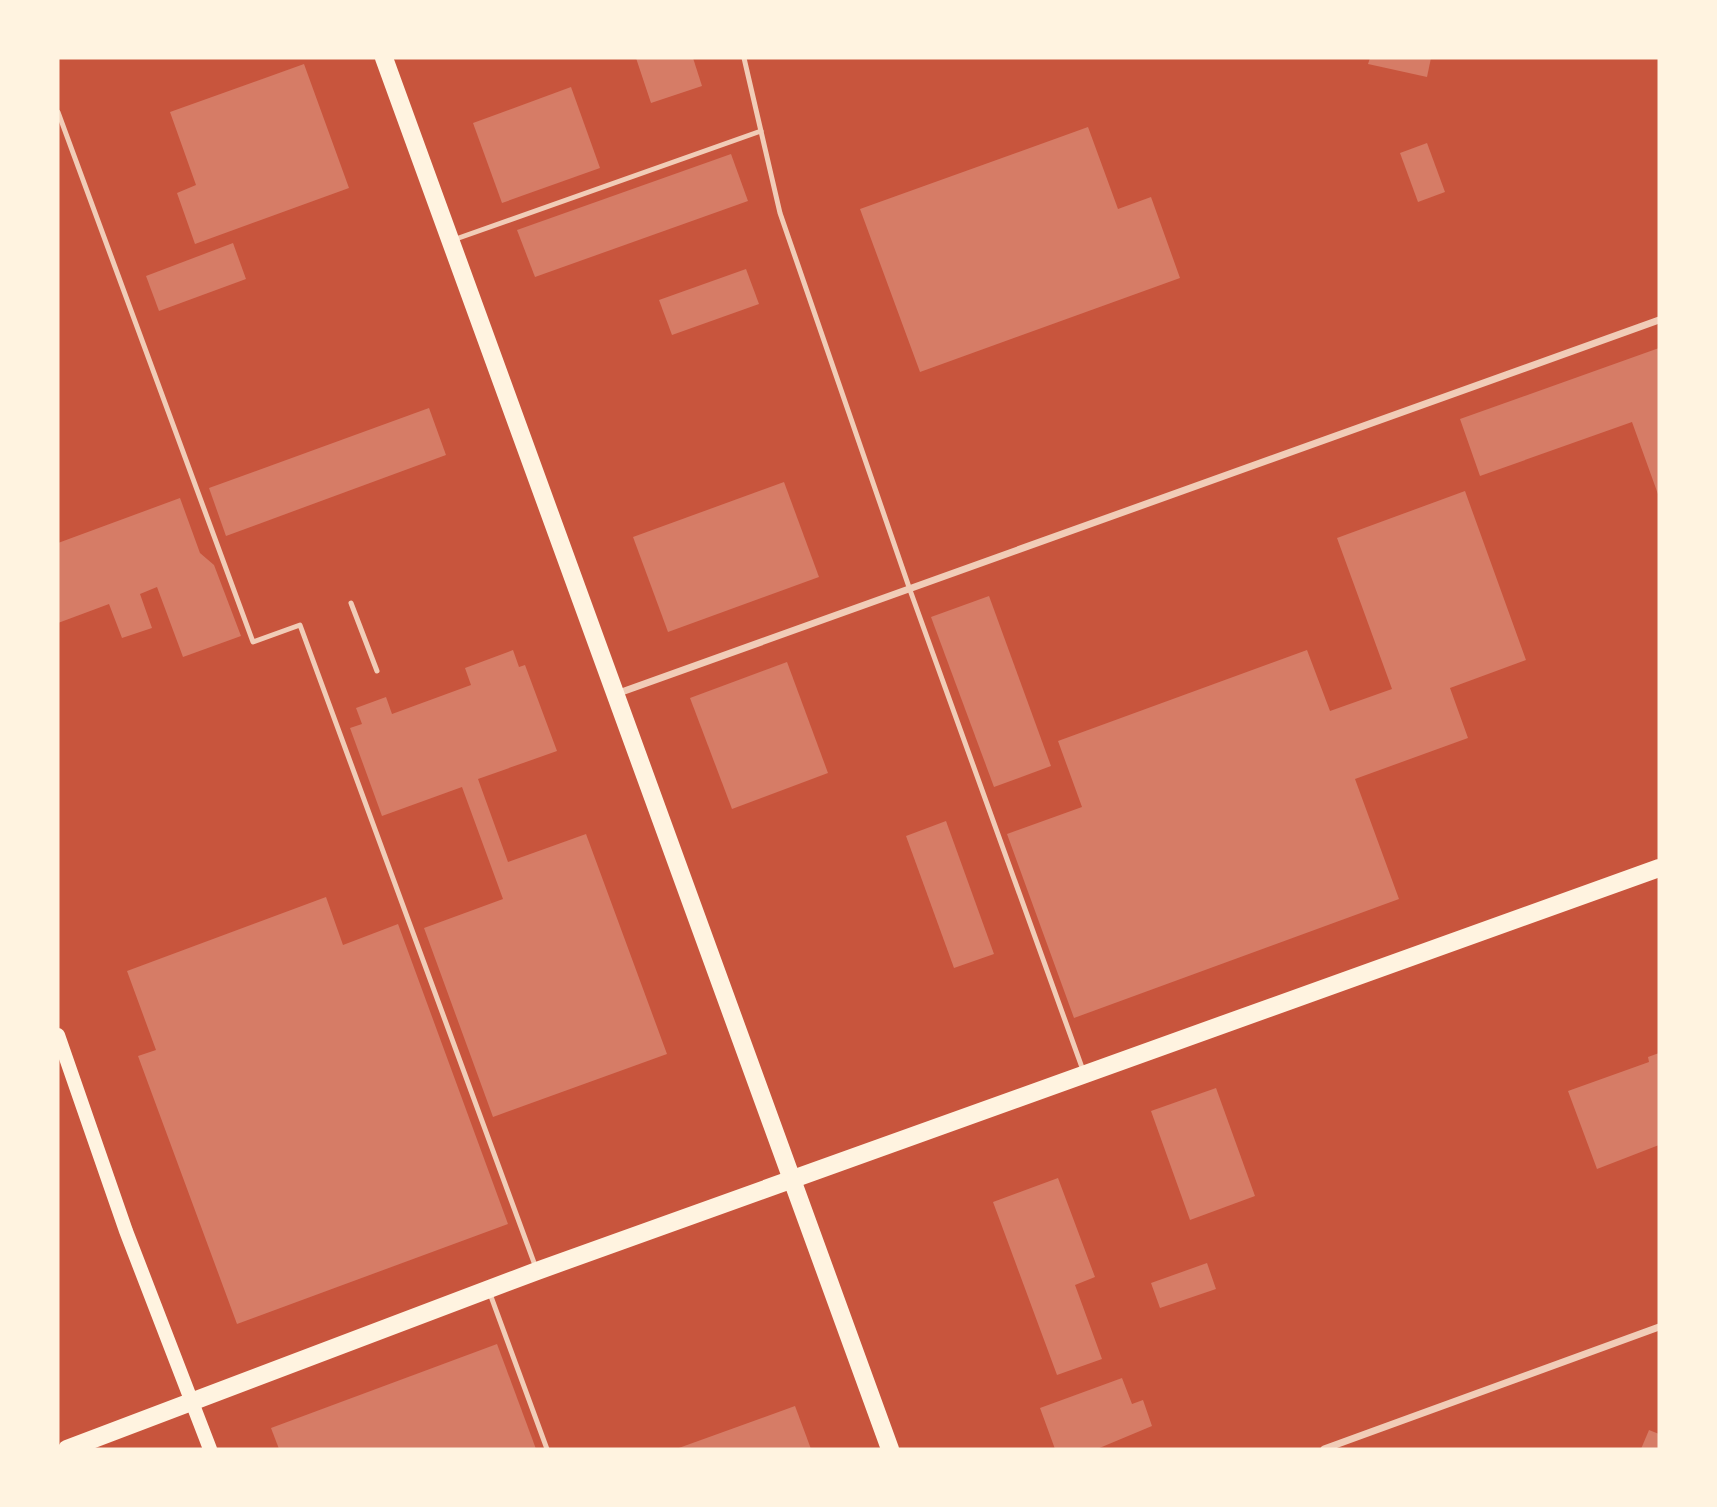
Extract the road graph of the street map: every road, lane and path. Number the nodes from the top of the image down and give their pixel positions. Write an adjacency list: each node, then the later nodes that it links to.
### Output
1 (384, 58): 5 (main road)
2 (744, 58): 4 (lane)
3 (58, 112): 15 (lane)
4 (761, 131): 5 (lane); 7 (lane)
5 (450, 241): 10 (main road)
6 (1659, 320): 7 (street)
7 (910, 590): 10 (street); 13 (lane)
8 (351, 603): 9 (lane)
9 (377, 671)
10 (616, 694): 14 (main road)
11 (1659, 868): 13 (main road)
12 (58, 1035): 18 (main road)
13 (1085, 1077): 14 (main road)
14 (792, 1180): 15 (main road); 22 (main road)
15 (537, 1271): 16 (main road)
16 (488, 1289): 18 (main road); 21 (lane)
17 (1659, 1327): 23 (street)
18 (193, 1403): 19 (main road); 20 (main road)
19 (67, 1449)
20 (210, 1449)
21 (547, 1449)
22 (890, 1449)
23 (1324, 1449)

